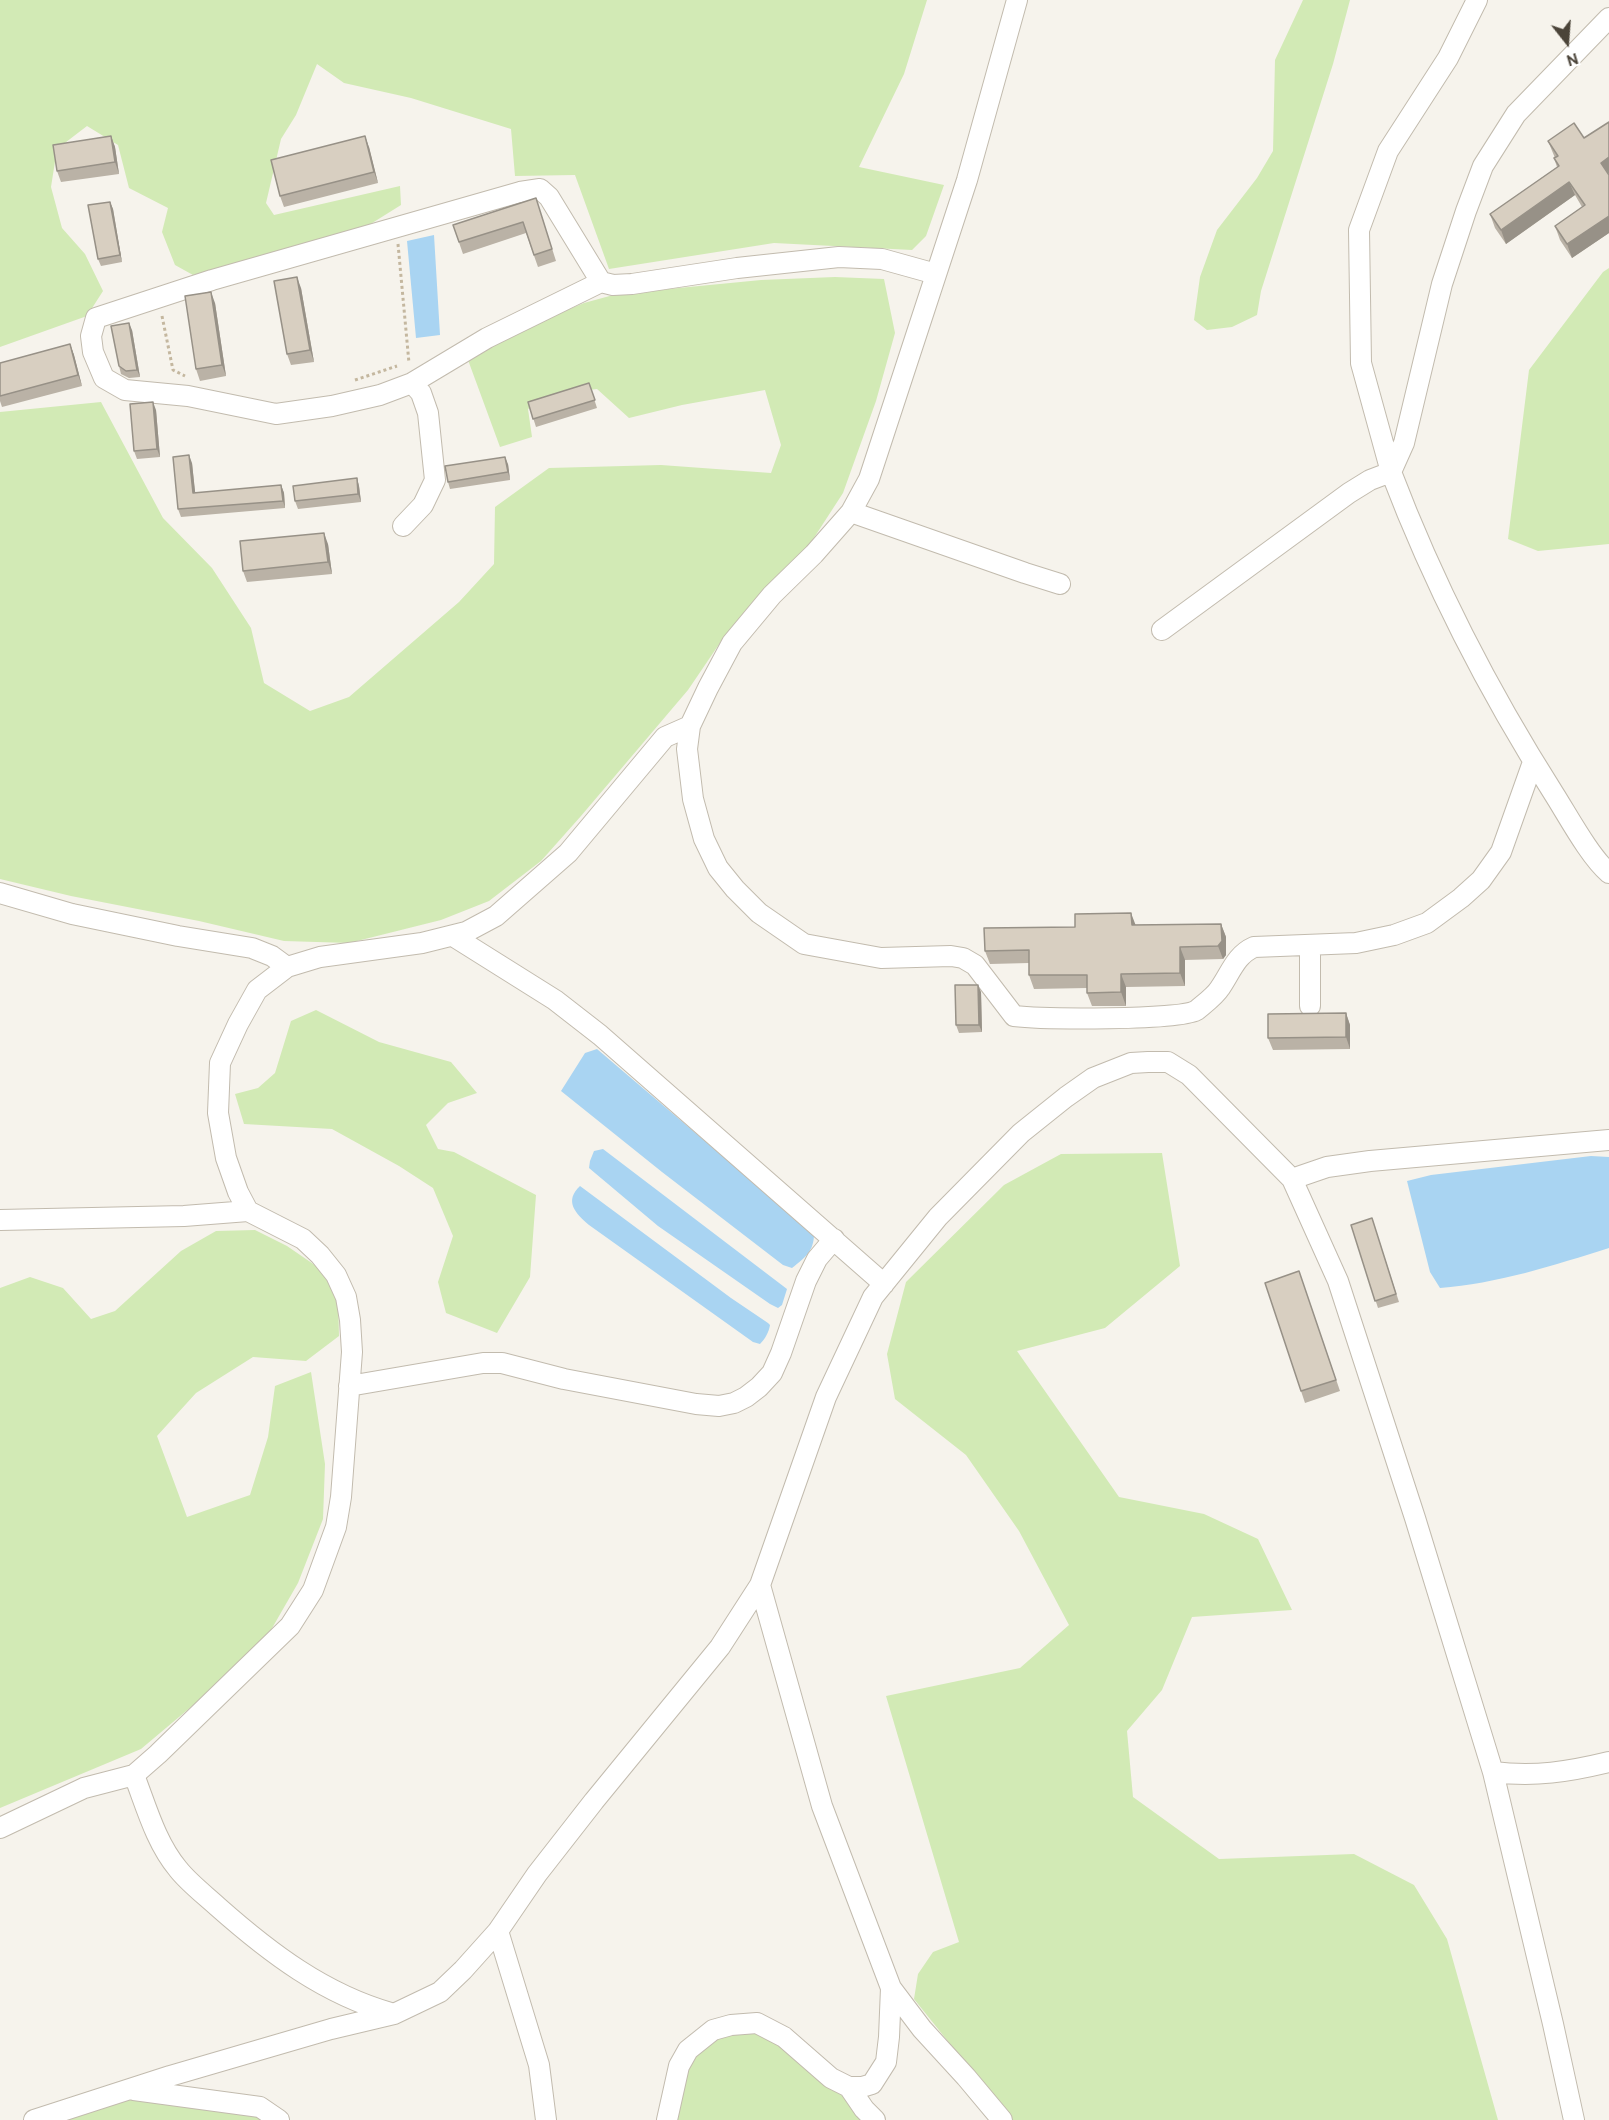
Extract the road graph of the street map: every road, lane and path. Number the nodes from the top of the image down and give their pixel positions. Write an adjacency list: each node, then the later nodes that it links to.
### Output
1 (1017, 0): 5 (street)
2 (1476, 0): 12 (street)
3 (1609, 18): 12 (street)
4 (396, 228): 6 (street); 11 (path); 11 (street)
5 (936, 274): 6 (street); 13 (street)
6 (601, 282): 11 (street)
7 (167, 311): 9 (path)
8 (398, 366): 10 (path)
9 (189, 378)
10 (352, 381)
11 (412, 383): 14 (street)
12 (1391, 472): 16 (street); 18 (street)
13 (851, 512): 15 (street); 17 (street)
14 (403, 526)
15 (1060, 584)
16 (1162, 630)
17 (690, 726): 21 (street); 22 (street)
18 (1533, 762): 19 (street); 22 (street)
19 (1609, 873)
20 (0, 893): 23 (street)
21 (453, 936): 23 (street); 29 (street)
22 (1310, 945): 24 (street)
23 (286, 967): 27 (street)
24 (1310, 1006)
25 (1609, 1140): 26 (street)
26 (1292, 1179): 30 (street); 34 (street)
27 (248, 1211): 28 (street); 31 (street)
28 (0, 1220)
29 (834, 1239): 30 (street); 31 (street)
30 (884, 1284): 32 (street)
31 (349, 1386): 35 (street)
32 (760, 1585): 37 (street); 38 (street)
33 (1609, 1762): 34 (street)
34 (1493, 1772): 48 (street)
35 (134, 1775): 36 (street); 39 (street)
36 (0, 1828)
37 (498, 1930): 39 (street); 44 (street)
38 (891, 1988): 40 (street); 47 (street)
39 (394, 2014): 41 (street)
40 (849, 2087): 45 (street); 46 (street)
41 (128, 2089): 42 (street); 43 (street)
42 (34, 2120)
43 (279, 2120)
44 (546, 2120)
45 (668, 2120)
46 (875, 2120)
47 (1002, 2120)
48 (1574, 2120)

